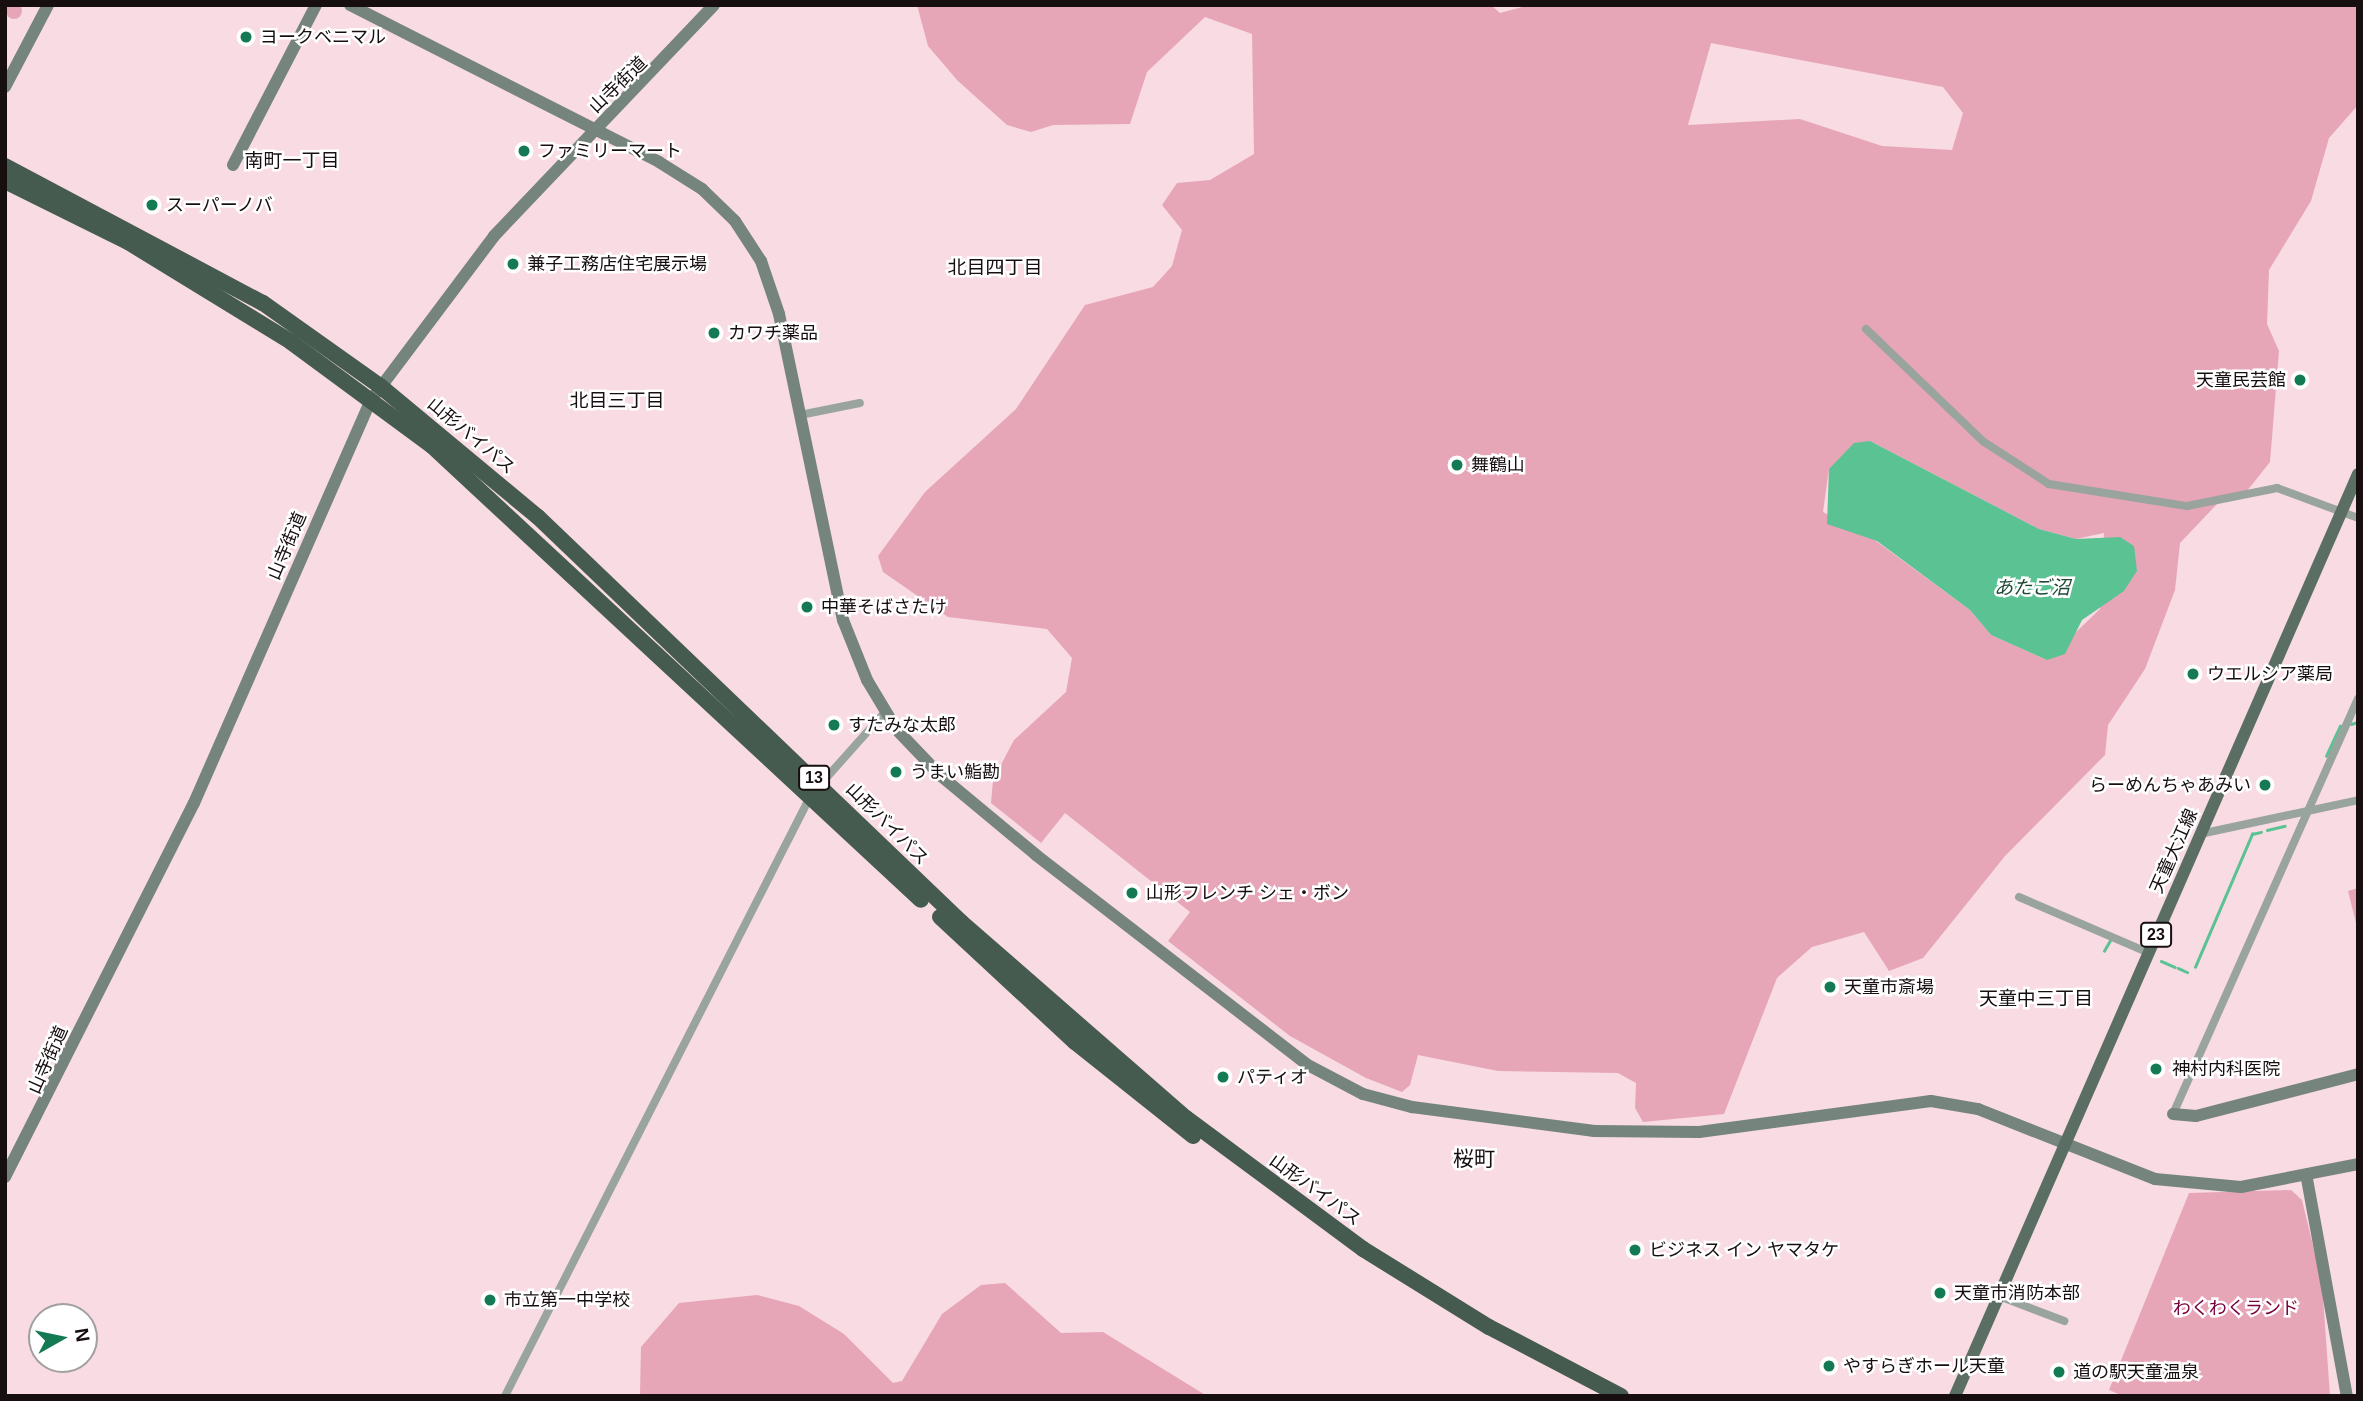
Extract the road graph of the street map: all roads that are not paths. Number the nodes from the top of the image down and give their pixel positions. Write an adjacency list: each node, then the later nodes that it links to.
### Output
1 (48, 5): 5 (street)
2 (316, 5): 7 (street)
3 (350, 5): 6 (street)
4 (715, 5): 6 (street, 山寺街道)
5 (5, 87)
6 (596, 131): 11 (street, 山寺街道); 14 (street)
7 (233, 165)
8 (5, 166): 11 (highway, 山形バイパス / 13)
9 (5, 181): 12 (highway, 山形バイパス / 13)
10 (1866, 329): 16 (street)
11 (380, 386): 12 (street, 山寺街道); 20 (highway, 山形バイパス / 13)
12 (371, 400): 20 (highway, 山形バイパス / 13); 30 (street, 山寺街道)
13 (860, 403): 14 (street)
14 (800, 415): 19 (street)
15 (2358, 474): 16 (main road, 天童大江線 / 23)
16 (2341, 511): 17 (street); 23 (main road, 天童大江線 / 23)
17 (2358, 518)
18 (2358, 698): 22 (street)
19 (885, 712): 20 (street); 28 (street)
20 (815, 789): 34 (street); 35 (highway, 山形バイパス / 13); 36 (highway, 山形バイパス / 13)
21 (2358, 800): 22 (street)
22 (2302, 813): 23 (street); 27 (street)
23 (2200, 834): 25 (main road, 天童大江線 / 23)
24 (2019, 897): 25 (street)
25 (2149, 953): 28 (main road, 天童大江線 / 23)
26 (2358, 1074): 27 (street)
27 (2174, 1114)
28 (2064, 1146): 31 (street); 32 (main road, 天童大江線 / 23)
29 (2358, 1164): 31 (street)
30 (5, 1177)
31 (2307, 1179): 38 (street)
32 (1999, 1296): 33 (street); 37 (main road, 天童大江線 / 23)
33 (2064, 1321)
34 (505, 1396)
35 (1598, 1396)
36 (1620, 1396)
37 (1955, 1396)
38 (2347, 1396)

